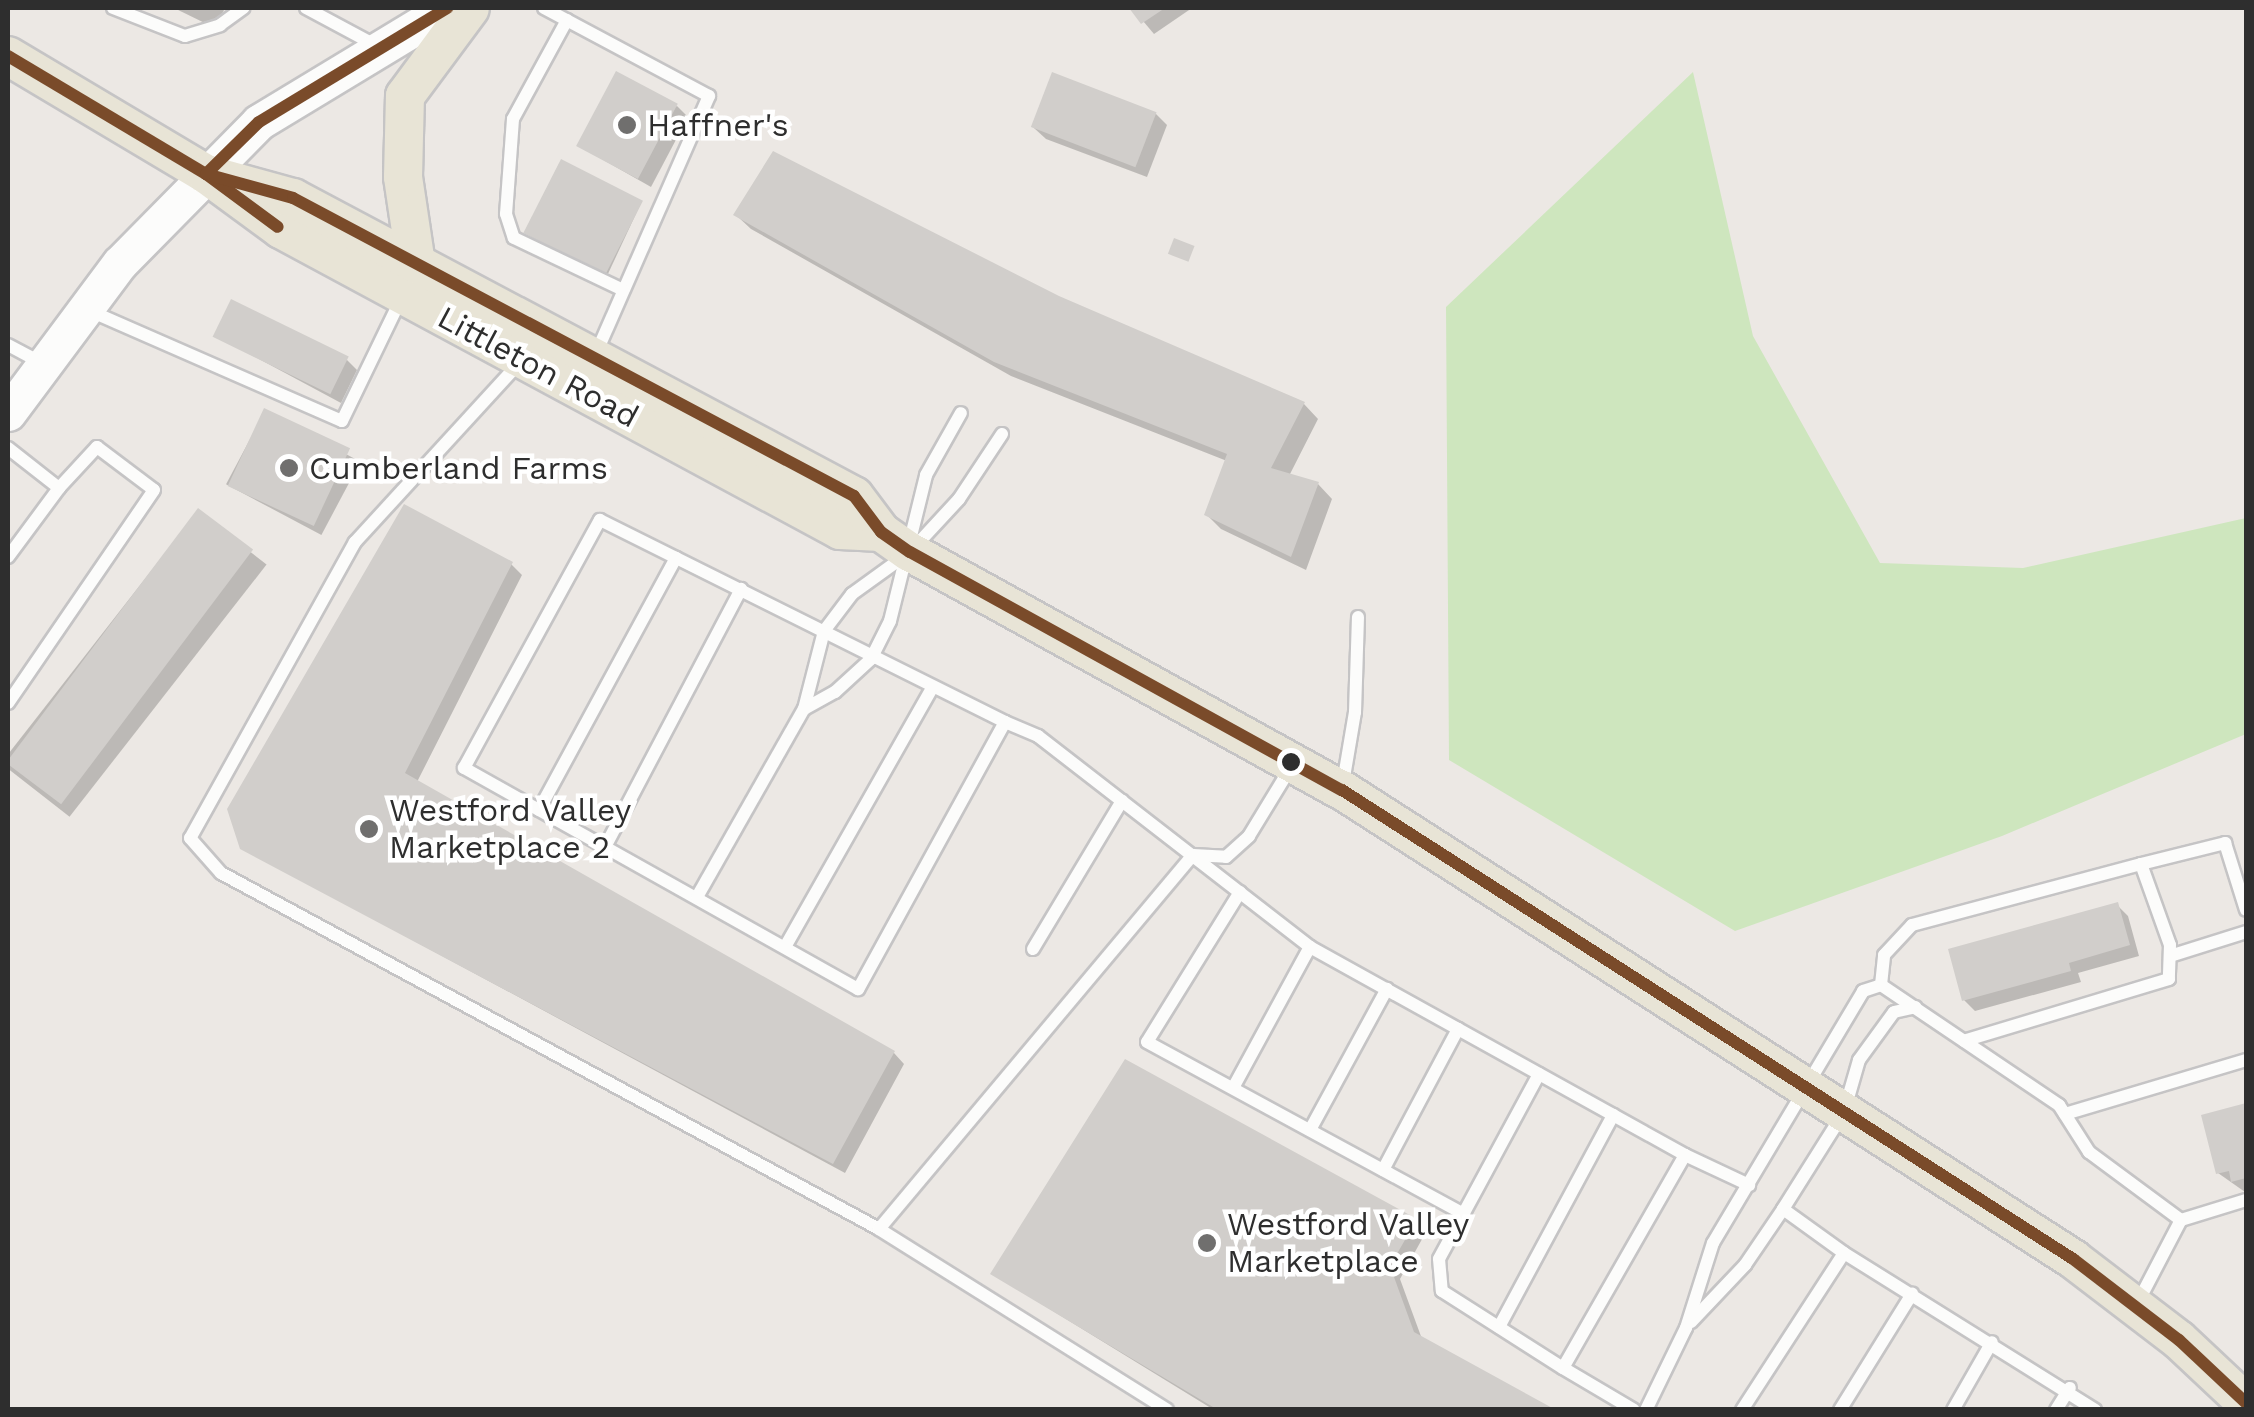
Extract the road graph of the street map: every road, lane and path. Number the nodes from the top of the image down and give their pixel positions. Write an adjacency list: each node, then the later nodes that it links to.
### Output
1 (112, 8): 2 (lane)
2 (243, 8)
3 (306, 8): 8 (lane)
4 (447, 8): 8 (main road)
5 (470, 8): 11 (main road)
6 (544, 8): 7 (lane)
7 (566, 20): 12 (lane); 12 (lane)
8 (383, 49): 10 (main road)
9 (8, 56): 10 (main road, Littleton Road)
10 (206, 174): 11 (main road, Littleton Road); 13 (main road)
11 (410, 279): 13 (lane); 15 (main road, Littleton Road); 16 (main road, Littleton Road)
12 (623, 290): 15 (lane)
13 (84, 308): 17 (main road)
14 (8, 345): 17 (lane)
15 (594, 358): 23 (main road, Littleton Road)
16 (522, 359): 23 (main road, Littleton Road); 69 (lane)
17 (42, 363): 18 (main road)
18 (8, 413)
19 (961, 413): 23 (lane)
20 (1002, 434): 23 (lane)
21 (8, 448): 22 (lane)
22 (58, 488): 24 (lane); 31 (lane)
23 (896, 542): 28 (lane); 29 (lane); 34 (main road, Littleton Road)
24 (8, 557)
25 (676, 558): 26 (lane); 37 (lane); 37 (lane)
26 (741, 589): 28 (lane); 38 (lane)
27 (1358, 616): 35 (lane)
28 (824, 631): 29 (lane); 32 (lane)
29 (872, 658): 30 (lane); 32 (lane)
30 (933, 687): 33 (lane); 45 (lane)
31 (8, 703)
32 (804, 709): 42 (lane)
33 (1005, 722): 36 (lane); 45 (lane)
34 (1294, 762): 35 (main road, Littleton Road); 39 (lane)
35 (1342, 790): 57 (main road, Littleton Road)
36 (1122, 801): 39 (lane); 47 (lane)
37 (540, 810): 38 (lane)
38 (606, 846): 42 (lane)
39 (1193, 855): 41 (lane); 69 (lane)
40 (2141, 864): 43 (lane); 48 (lane); 49 (lane)
41 (1240, 892): 46 (lane); 56 (lane)
42 (696, 896): 45 (lane)
43 (2246, 910)
44 (2246, 932): 48 (lane)
45 (785, 947)
46 (1310, 947): 50 (lane); 56 (lane)
47 (1033, 949)
48 (2170, 956): 53 (lane)
49 (1881, 984): 51 (lane); 57 (lane)
50 (1387, 990): 52 (lane); 61 (lane)
51 (1915, 1007): 53 (lane); 58 (lane)
52 (1458, 1029): 55 (lane); 63 (lane)
53 (1964, 1041): 60 (lane)
54 (2246, 1060): 60 (lane)
55 (1540, 1074): 59 (lane); 67 (lane)
56 (1233, 1088): 61 (lane)
57 (1809, 1089): 58 (main road, Littleton Road); 64 (lane)
58 (1844, 1112): 66 (lane); 72 (main road, Littleton Road)
59 (1614, 1114): 62 (lane); 73 (lane)
60 (2065, 1114): 68 (lane)
61 (1310, 1130): 63 (lane)
62 (1685, 1154): 64 (lane); 76 (lane)
63 (1382, 1170): 67 (lane)
64 (1748, 1185): 74 (lane)
65 (2246, 1200): 68 (lane)
66 (1783, 1209): 70 (lane); 74 (lane)
67 (1464, 1214): 73 (lane)
68 (2181, 1220): 72 (lane)
69 (880, 1229): 79 (lane)
70 (1844, 1253): 71 (lane); 82 (lane)
71 (1912, 1294): 75 (lane); 83 (lane)
72 (2136, 1306): 78 (main road, Littleton Road)
73 (1498, 1326): 76 (lane)
74 (1686, 1328): 81 (lane)
75 (1992, 1342): 77 (lane); 84 (lane)
76 (1563, 1368): 80 (lane)
77 (2070, 1388): 85 (lane); 86 (lane)
78 (2246, 1403)
79 (1167, 1410)
80 (1634, 1410)
81 (1646, 1410)
82 (1742, 1410)
83 (1840, 1410)
84 (1953, 1410)
85 (2056, 1410)
86 (2095, 1410)

